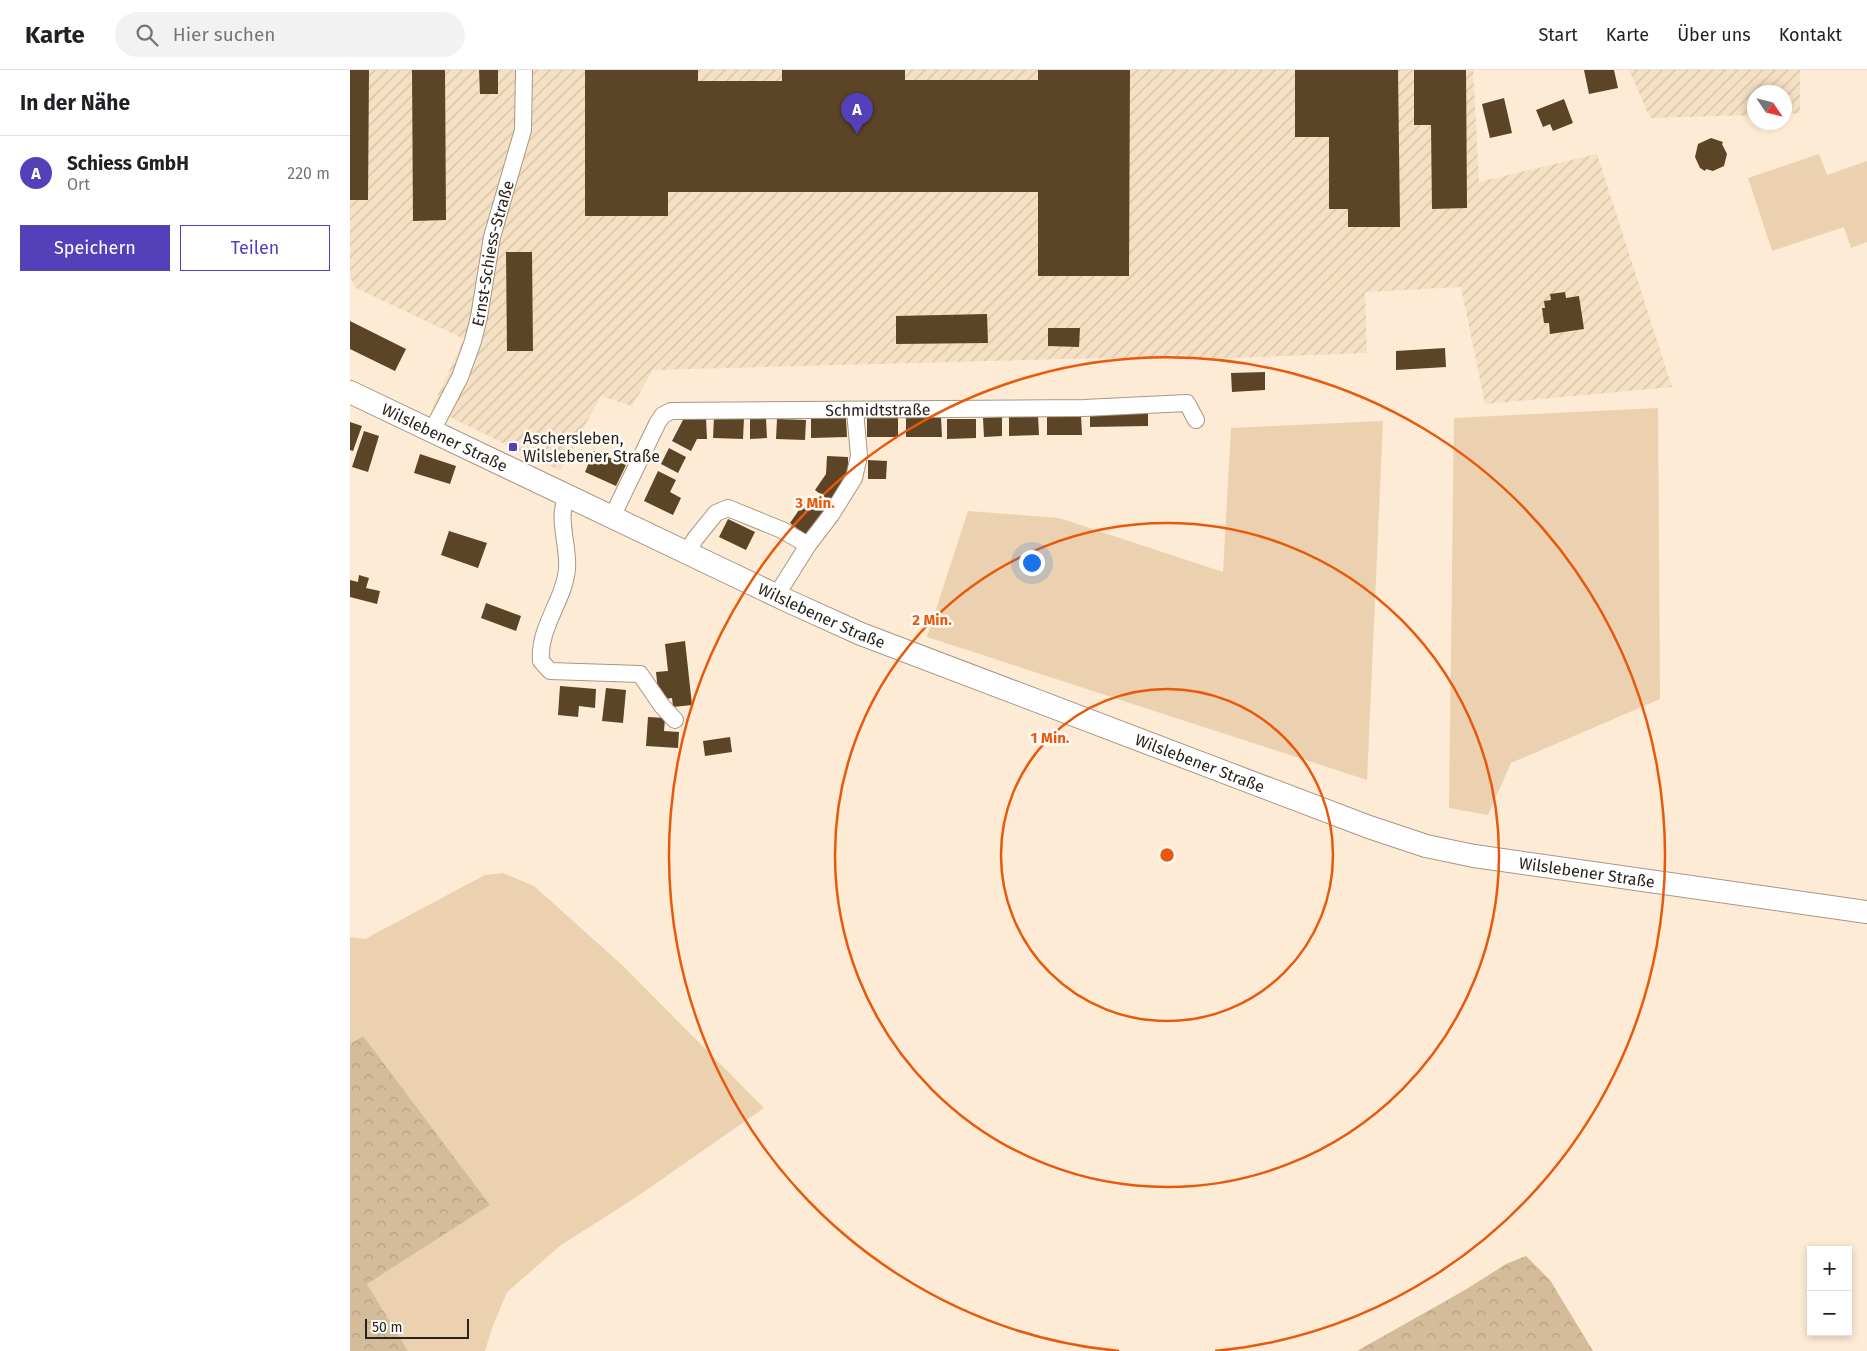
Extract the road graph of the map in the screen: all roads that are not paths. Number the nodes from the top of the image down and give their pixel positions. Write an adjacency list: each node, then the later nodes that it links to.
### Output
1 (524, 70): 5 (street, Ernst-Schiess-Straße)
2 (350, 392): 5 (street, Wilslebener Straße)
3 (855, 410): 4 (street, Schmidtstraße); 7 (street, Schmidtstraße); 8 (street)
4 (1196, 420)
5 (432, 431): 6 (street, Wilslebener Straße)
6 (567, 496): 7 (street, Wilslebener Straße); 11 (street)
7 (612, 517): 9 (street, Wilslebener Straße)
8 (808, 546): 9 (street); 10 (street)
9 (687, 553): 10 (street, Wilslebener Straße)
10 (782, 599): 12 (street, Wilslebener Straße)
11 (676, 720)
12 (1867, 912)

